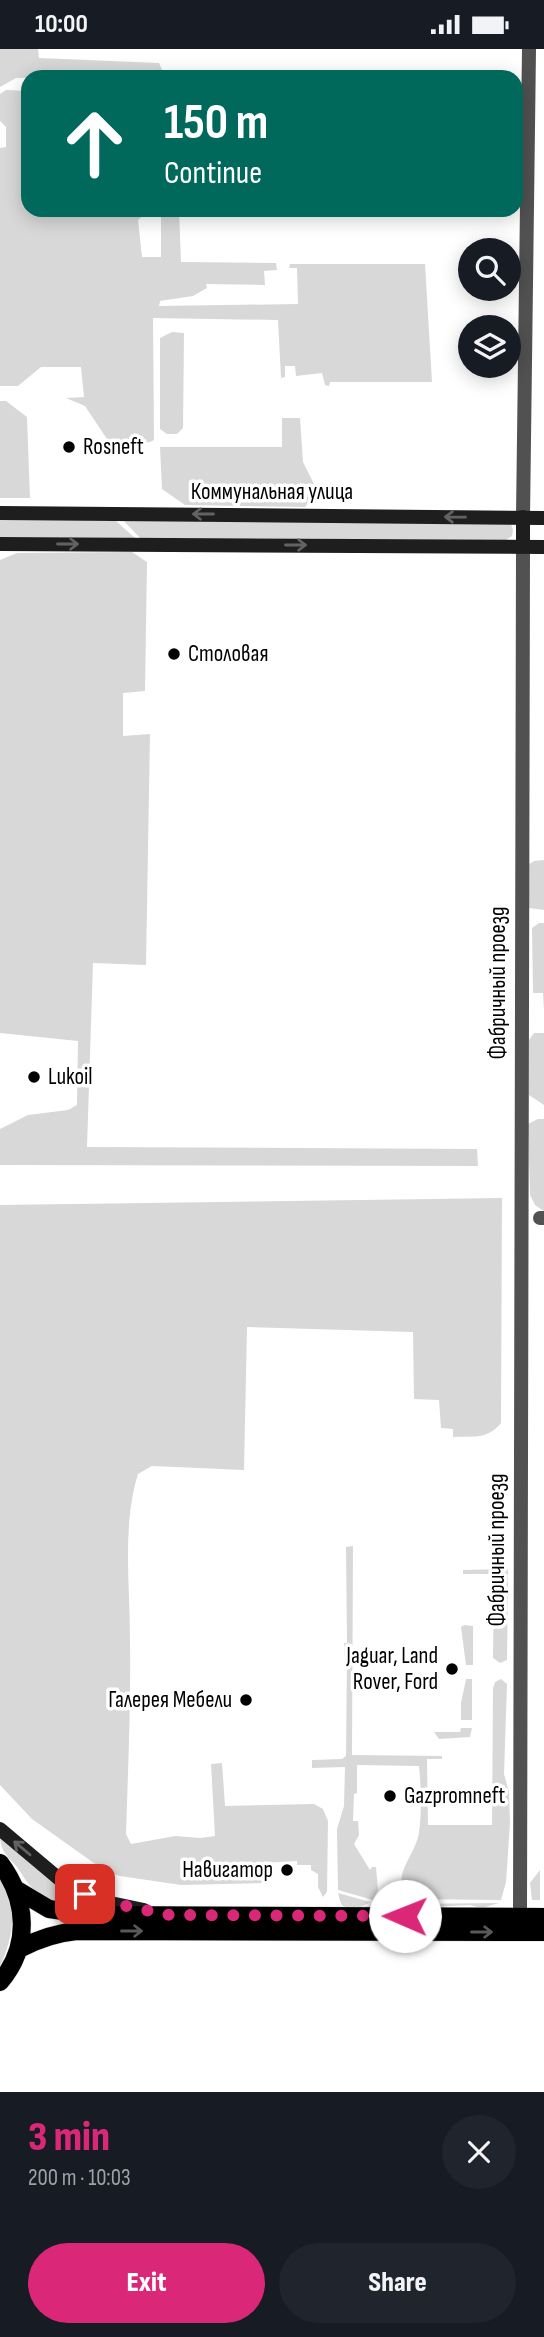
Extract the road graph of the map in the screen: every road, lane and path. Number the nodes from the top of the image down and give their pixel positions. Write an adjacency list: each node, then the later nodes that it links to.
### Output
1 (529, 49): 3 (street, Фабричный проезд)
2 (0, 513): 3 (main road, Коммунальная улица, one-way to 2)
3 (523, 517): 4 (main road, Коммунальная улица); 6 (main road, Фабричный проезд)
4 (544, 517)
5 (0, 544): 6 (main road, one-way to 6)
6 (523, 547): 7 (main road); 12 (street, Фабричный проезд)
7 (544, 547)
8 (0, 1829): 11 (main road, one-way to 8)
9 (0, 1863): 10 (main road)
10 (17, 1890): 11 (main road); 15 (main road)
11 (170, 1915): 12 (main road)
12 (520, 1917): 13 (main road)
13 (544, 1917)
14 (544, 1932): 15 (main road, one-way to 14)
15 (19, 1949): 16 (main road)
16 (0, 1982)

